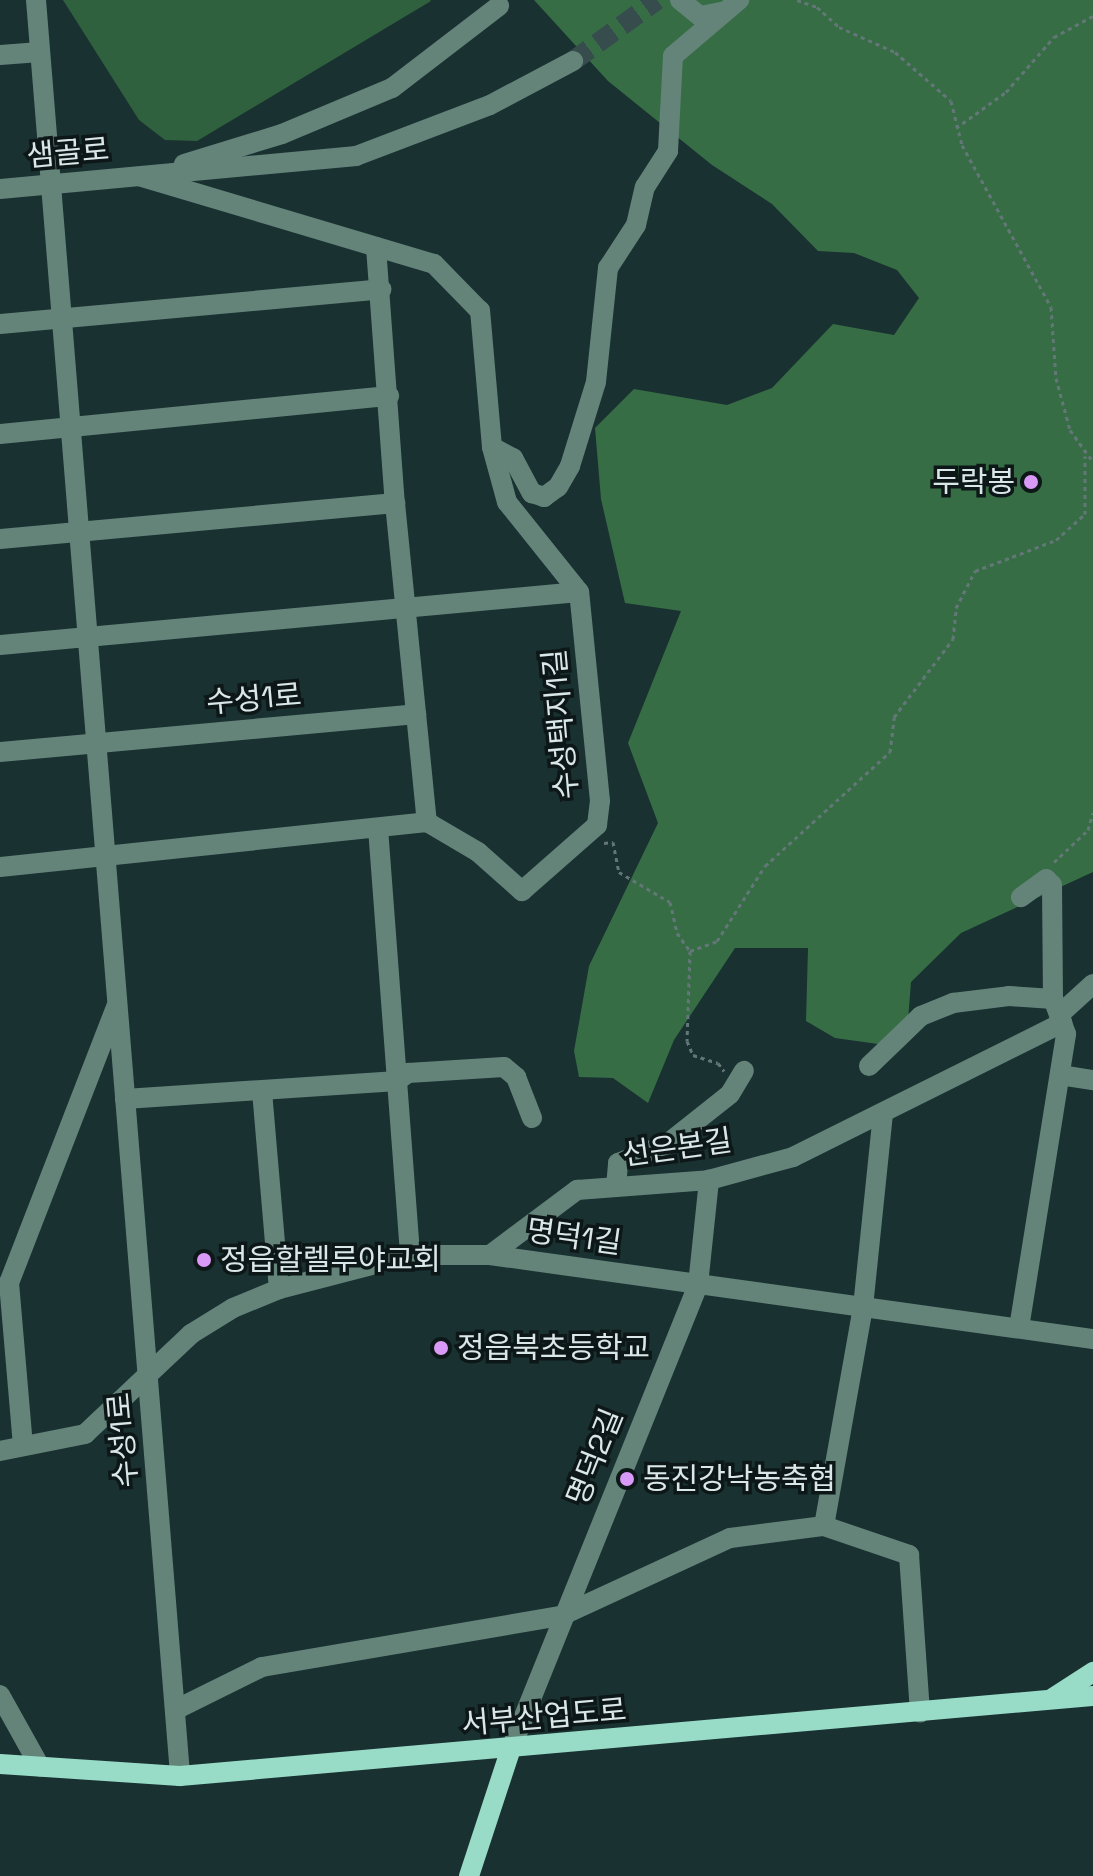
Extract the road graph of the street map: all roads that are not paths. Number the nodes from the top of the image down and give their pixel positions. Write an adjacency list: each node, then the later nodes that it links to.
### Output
1 (36, 0): 5 (street, 수성1로)
2 (680, 0): 4 (street)
3 (499, 6): 8 (street)
4 (732, 6): 18 (street)
5 (40, 52): 6 (street); 9 (street, 수성1로)
6 (0, 55)
7 (573, 61): 8 (street)
8 (142, 177): 9 (street, 샘골로); 11 (street)
9 (51, 185): 10 (street, 샘골로); 13 (street, 수성1로)
10 (0, 189)
11 (376, 247): 12 (street); 18 (street)
12 (381, 289): 13 (street); 15 (street)
13 (62, 319): 14 (street); 16 (street, 수성1로)
14 (0, 324)
15 (389, 396): 16 (street); 19 (street)
16 (70, 427): 17 (street); 20 (street, 수성1로)
17 (0, 434)
18 (492, 447): 22 (street)
19 (395, 503): 20 (street); 23 (street)
20 (79, 532): 21 (street); 24 (street, 수성1로)
21 (0, 539)
22 (579, 592): 23 (street); 29 (street, 수성택지1길)
23 (406, 607): 24 (street); 26 (street)
24 (87, 637): 25 (street); 27 (street, 수성1로)
25 (0, 645)
26 (416, 714): 27 (street, 수성1로); 29 (street)
27 (96, 744): 28 (street); 31 (street, 수성1로)
28 (0, 752)
29 (427, 822): 30 (street)
30 (378, 828): 31 (street); 41 (street)
31 (105, 855): 32 (street); 35 (street, 수성1로)
32 (0, 867)
33 (1021, 897): 36 (street)
34 (1093, 984): 36 (street, 선은본길)
35 (117, 1003): 43 (street, 수성1로); 56 (street)
36 (1058, 1012): 37 (street); 39 (street); 44 (street, 선은본길)
37 (869, 1066)
38 (744, 1071): 47 (street)
39 (1060, 1075): 40 (street); 53 (street)
40 (1093, 1080)
41 (397, 1081): 42 (street); 45 (street); 48 (street)
42 (262, 1091): 43 (street); 51 (street)
43 (125, 1099): 55 (street, 수성1로)
44 (883, 1114): 46 (street, 선은본길); 52 (street)
45 (532, 1118)
46 (709, 1180): 47 (street, 선은본길); 50 (street, 명덕2길)
47 (616, 1187): 49 (street, 선은본길)
48 (410, 1255): 49 (street, 명덕1길); 51 (street, 명덕1길)
49 (490, 1255): 50 (street, 명덕1길)
50 (698, 1285): 52 (street, 명덕1길); 59 (street, 명덕2길)
51 (279, 1289): 55 (street, 명덕1길)
52 (863, 1307): 53 (street, 명덕1길); 58 (street)
53 (1019, 1328): 54 (street, 명덕1길)
54 (1093, 1339)
55 (147, 1371): 56 (street, 명덕1길); 64 (street, 수성1로)
56 (23, 1446): 57 (street, 명덕1길)
57 (0, 1451)
58 (824, 1526): 59 (street); 65 (street)
59 (561, 1616): 64 (street); 66 (street, 명덕2길)
60 (1093, 1672): 63 (main road)
61 (0, 1695): 68 (street)
62 (1093, 1696): 63 (main road, 서부산업도로)
63 (1047, 1701): 65 (main road, 서부산업도로)
64 (175, 1710): 69 (street, 수성1로)
65 (920, 1713): 66 (main road, 서부산업도로)
66 (510, 1751): 69 (main road, 서부산업도로); 70 (main road)
67 (0, 1764): 68 (main road, 서부산업도로)
68 (40, 1767): 69 (main road, 서부산업도로)
69 (180, 1776)
70 (469, 1876)

